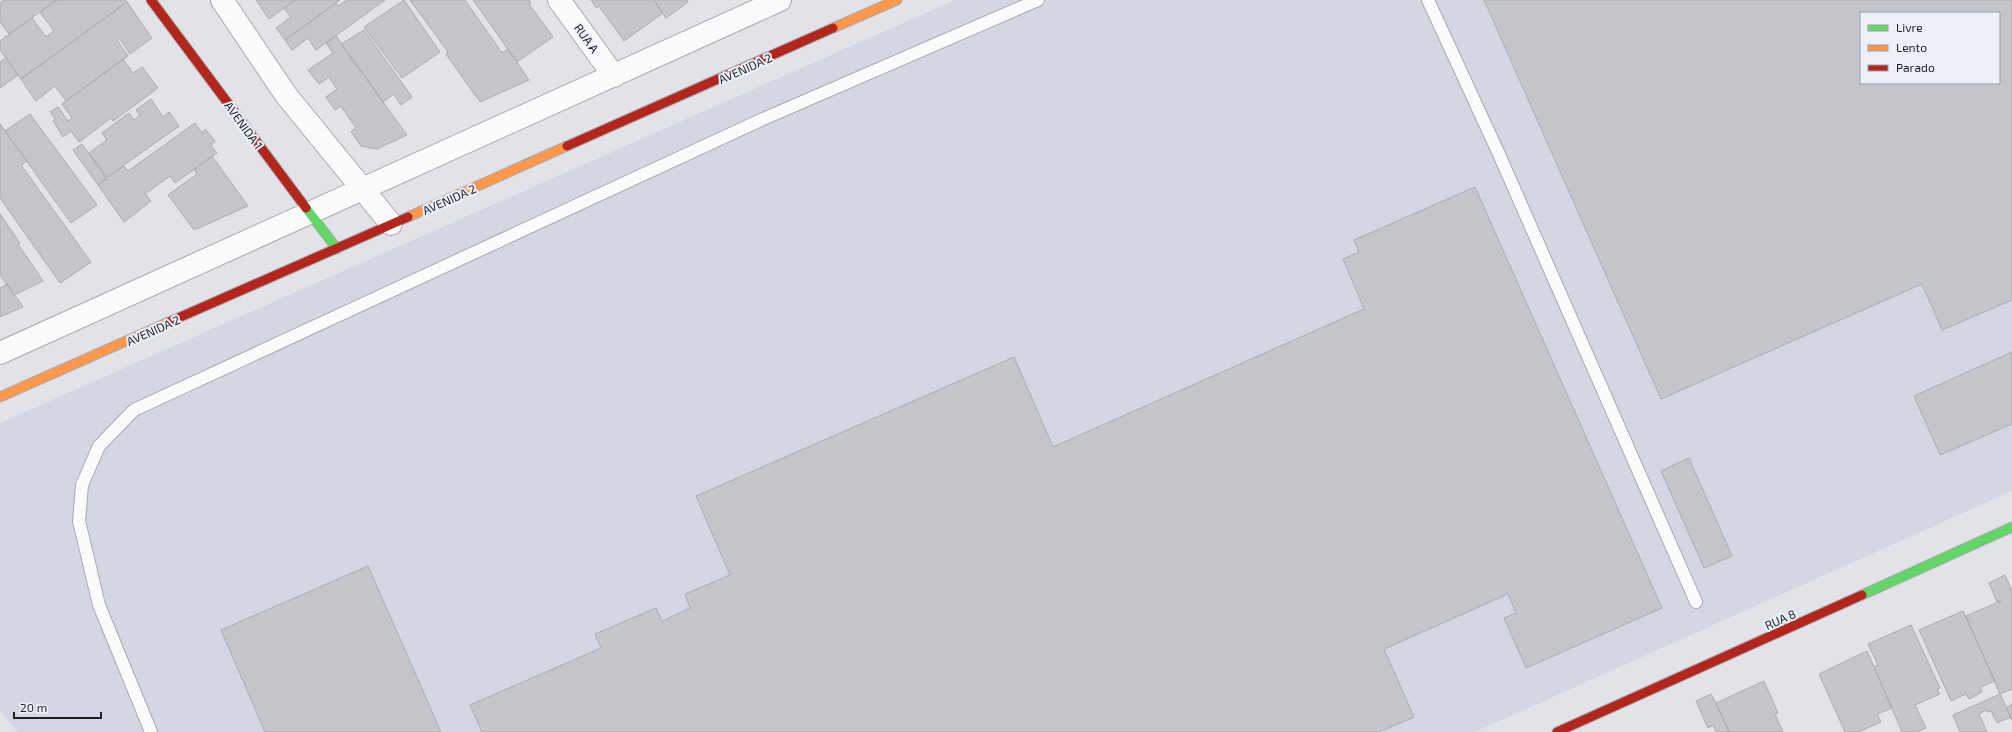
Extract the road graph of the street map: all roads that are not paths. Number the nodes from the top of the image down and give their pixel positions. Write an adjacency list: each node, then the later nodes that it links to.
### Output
1 (152, 0): 10 (street, AVENIDA 1)
2 (222, 0): 9 (street)
3 (559, 0): 8 (street, RUA A)
4 (780, 0): 8 (street)
5 (897, 0): 11 (street, AVENIDA 2)
6 (1038, 0): 17 (lane)
7 (1428, 0): 16 (lane)
8 (614, 76): 9 (street)
9 (362, 188): 10 (street); 11 (street)
10 (309, 213): 12 (street, AVENIDA 1); 13 (street)
11 (391, 224): 12 (street, AVENIDA 2)
12 (337, 249): 14 (street, AVENIDA 2)
13 (0, 353)
14 (0, 397)
15 (2012, 528): 18 (street, RUA 8)
16 (1696, 602)
17 (151, 732)
18 (1557, 732)

